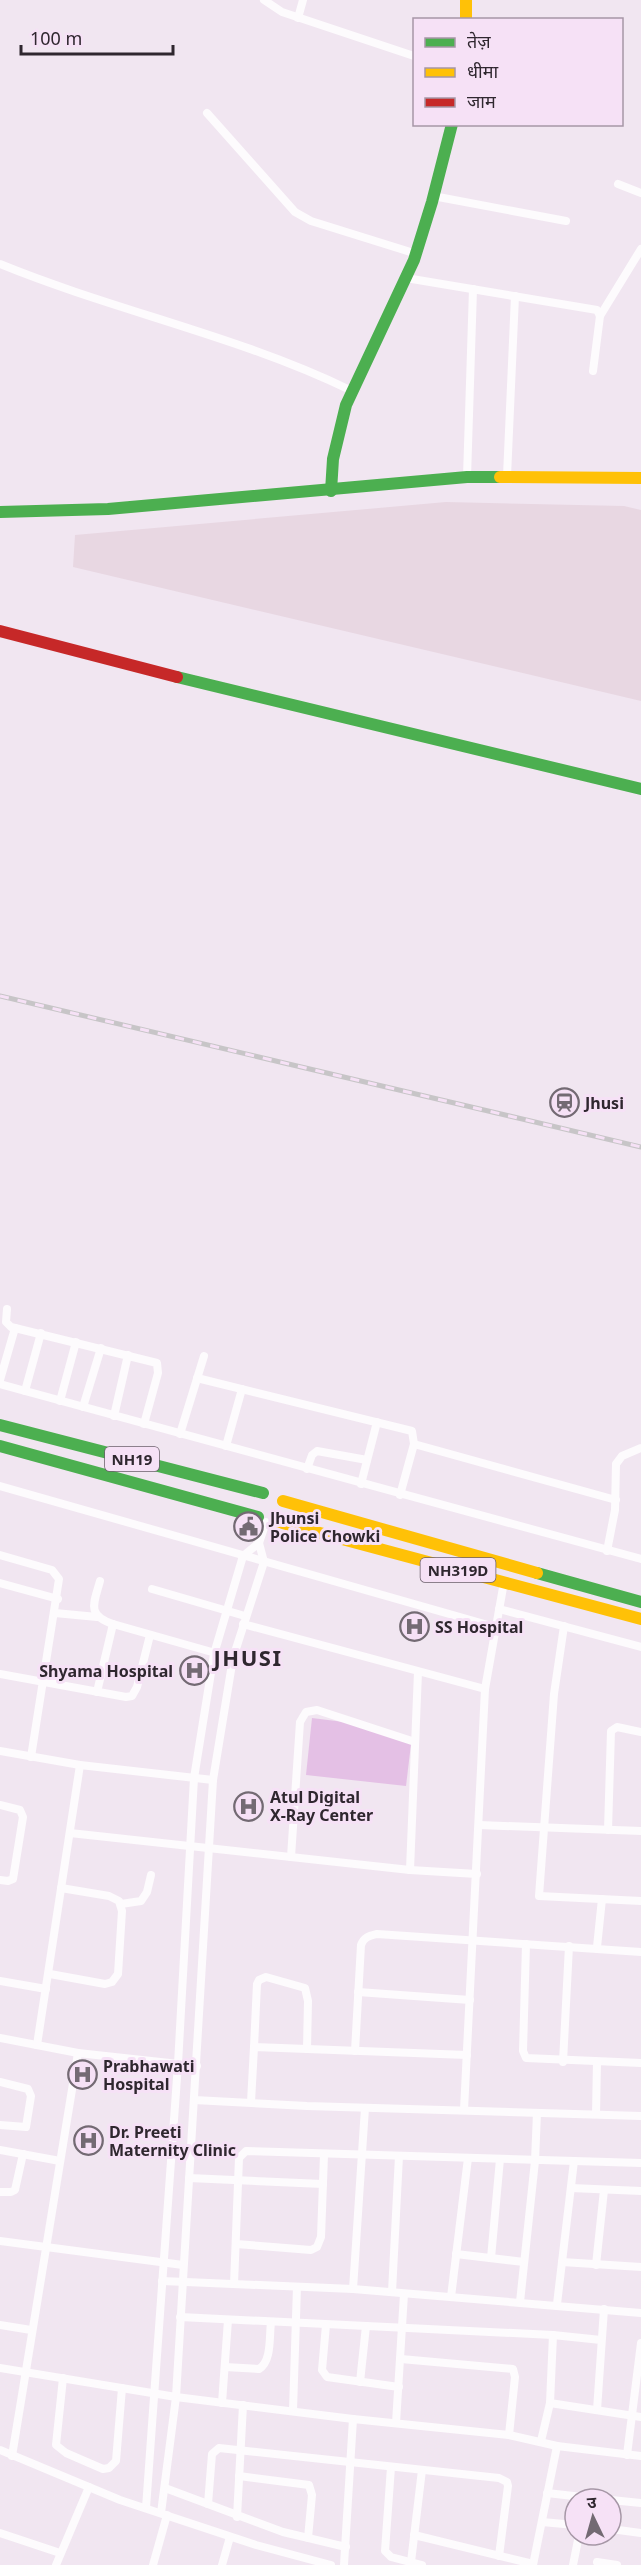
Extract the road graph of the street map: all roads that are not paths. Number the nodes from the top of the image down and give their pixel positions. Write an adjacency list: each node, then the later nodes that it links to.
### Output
1 (264, 0): 4 (street)
2 (303, 0): 4 (street)
3 (466, 0): 5 (main road)
4 (298, 18): 6 (street)
5 (466, 18)
6 (413, 56)
7 (207, 113): 14 (street)
8 (451, 126): 11 (main road)
9 (618, 184): 10 (street)
10 (641, 193)
11 (433, 196): 12 (street); 14 (main road)
12 (566, 221)
13 (641, 249): 19 (street)
14 (417, 254): 16 (main road)
15 (0, 264): 21 (street)
16 (406, 278): 17 (street); 21 (main road)
17 (473, 289): 18 (street); 23 (street)
18 (515, 296): 19 (street); 22 (street)
19 (600, 316): 20 (street)
20 (593, 371)
21 (350, 390): 25 (main road)
22 (507, 476): 23 (main road); 24 (main road)
23 (467, 477): 25 (main road)
24 (641, 478)
25 (331, 491): 26 (main road)
26 (0, 512)
27 (0, 631): 28 (main road)
28 (641, 789)
29 (7, 1309): 30 (street)
30 (15, 1328): 31 (street); 37 (street)
31 (41, 1333): 32 (street); 39 (street)
32 (76, 1342): 33 (street); 40 (street)
33 (101, 1348): 34 (street); 41 (street)
34 (128, 1355): 42 (street); 44 (street)
35 (204, 1356): 36 (street)
36 (197, 1378): 38 (street); 46 (street)
37 (0, 1382): 39 (street)
38 (242, 1389): 43 (street); 49 (street)
39 (25, 1391): 40 (street)
40 (60, 1401): 41 (street)
41 (83, 1407): 42 (street)
42 (114, 1416): 44 (street)
43 (377, 1422): 47 (street); 51 (street)
44 (144, 1424): 46 (street)
45 (0, 1425): 55 (main road, NH19)
46 (180, 1434): 49 (street)
47 (414, 1444): 56 (street); 57 (street)
48 (0, 1446): 59 (main road, NH319D)
49 (226, 1446): 52 (street)
50 (641, 1448): 57 (street)
51 (367, 1460): 52 (street); 53 (street)
52 (306, 1469): 53 (street)
53 (361, 1484): 56 (street)
54 (0, 1486): 63 (street)
55 (263, 1493): 58 (main road, NH19); 59 (main road)
56 (400, 1495): 61 (street)
57 (616, 1500): 61 (street)
58 (283, 1501): 59 (main road); 71 (main road, NH319D)
59 (266, 1520): 60 (street); 67 (main road, NH319D)
60 (259, 1543): 63 (street); 65 (street)
61 (607, 1551): 64 (street)
62 (0, 1555): 70 (street)
63 (243, 1556): 65 (street); 73 (street)
64 (641, 1559)
65 (264, 1562): 77 (street); 80 (street)
66 (100, 1581): 75 (street)
67 (504, 1582): 72 (street); 76 (main road, NH319D)
68 (0, 1583): 70 (street)
69 (152, 1589): 73 (street)
70 (58, 1599): 74 (street)
71 (641, 1602)
72 (499, 1609): 79 (street); 80 (street)
73 (226, 1611): 77 (street); 83 (street)
74 (55, 1613): 75 (street); 87 (street)
75 (97, 1617): 78 (street)
76 (641, 1619)
77 (244, 1620): 84 (street); 85 (street)
78 (113, 1624): 81 (street); 89 (street)
79 (564, 1626): 82 (street); 99 (street)
80 (495, 1627): 88 (street)
81 (150, 1635): 83 (street); 89 (street)
82 (641, 1647)
83 (214, 1654): 84 (street); 95 (street)
84 (232, 1658): 96 (street)
85 (418, 1672): 88 (street); 91 (street)
86 (0, 1674): 87 (street)
87 (44, 1682): 89 (street); 93 (street)
88 (485, 1689): 98 (street)
89 (97, 1692)
90 (641, 1732): 100 (street)
91 (415, 1742): 105 (street); 106 (street)
92 (0, 1751): 93 (street)
93 (31, 1757): 94 (street)
94 (80, 1765): 95 (street); 102 (street)
95 (194, 1778): 96 (street); 103 (street)
96 (213, 1780): 104 (street)
97 (0, 1805): 109 (street)
98 (479, 1825): 99 (street); 107 (street)
99 (544, 1827): 100 (street); 111 (street)
100 (608, 1830): 101 (street)
101 (641, 1831)
102 (70, 1833): 103 (street); 110 (street)
103 (189, 1846): 104 (street); 134 (street)
104 (209, 1848): 105 (street); 135 (street)
105 (291, 1857): 106 (street)
106 (410, 1870): 107 (street)
107 (477, 1874): 114 (street)
108 (152, 1875): 113 (street)
109 (0, 1880)
110 (62, 1888): 113 (street); 119 (street)
111 (602, 1899): 112 (street); 117 (street)
112 (641, 1901)
113 (121, 1904): 119 (street)
114 (472, 1940): 115 (street); 122 (street); 123 (street)
115 (526, 1944): 116 (street); 131 (street)
116 (569, 1946): 117 (street); 131 (street)
117 (597, 1947): 118 (street)
118 (641, 1952)
119 (50, 1974): 121 (street)
120 (0, 1981): 121 (street)
121 (46, 1989): 125 (street)
122 (358, 1992): 123 (street); 128 (street)
123 (470, 2000): 130 (street)
124 (0, 2038): 125 (street)
125 (37, 2045): 129 (street)
126 (254, 2047): 127 (street); 127 (street); 138 (street)
127 (307, 2049): 128 (street)
128 (355, 2051): 130 (street)
129 (78, 2053): 134 (street); 152 (street)
130 (467, 2055): 140 (street)
131 (563, 2062): 132 (street)
132 (597, 2062): 133 (street); 142 (street)
133 (641, 2063)
134 (178, 2064): 135 (street); 168 (street)
135 (197, 2066): 137 (street)
136 (0, 2082): 144 (street)
137 (194, 2100): 138 (street); 156 (street)
138 (251, 2102): 139 (street)
139 (365, 2108): 140 (street); 147 (street)
140 (464, 2110): 141 (street)
141 (537, 2113): 142 (street); 153 (street)
142 (596, 2114): 143 (street)
143 (641, 2116)
144 (0, 2125)
145 (0, 2150): 146 (street)
146 (24, 2154): 152 (street); 162 (street)
147 (362, 2154): 148 (street); 149 (street); 178 (street)
148 (324, 2156): 157 (street); 158 (street)
149 (399, 2156): 150 (street); 179 (street)
150 (468, 2158): 151 (street); 166 (street)
151 (500, 2159): 153 (street); 167 (street)
152 (60, 2161): 165 (street)
153 (535, 2161): 154 (street); 169 (street)
154 (574, 2161): 155 (street); 159 (street)
155 (641, 2163)
156 (189, 2178): 157 (street); 171 (street)
157 (238, 2179): 158 (street); 164 (street)
158 (323, 2184): 164 (street)
159 (571, 2188): 160 (street); 170 (street)
160 (604, 2190): 161 (street); 172 (street)
161 (641, 2191)
162 (0, 2192)
163 (0, 2241): 165 (street)
164 (236, 2244): 176 (street)
165 (45, 2249): 168 (street); 194 (street)
166 (456, 2254): 167 (street); 181 (street)
167 (491, 2258): 169 (street)
168 (164, 2262): 171 (street); 174 (street)
169 (524, 2262): 182 (street)
170 (562, 2262): 172 (street); 183 (street)
171 (183, 2265): 175 (street)
172 (596, 2265): 173 (street)
173 (641, 2268)
174 (162, 2281): 175 (street); 206 (street)
175 (181, 2283): 176 (street); 186 (street)
176 (234, 2284): 177 (street)
177 (297, 2287): 178 (street); 189 (street)
178 (353, 2289): 179 (street)
179 (392, 2292): 180 (street)
180 (404, 2294): 181 (street); 193 (street)
181 (451, 2297): 182 (street)
182 (520, 2302): 183 (street)
183 (556, 2304): 184 (street)
184 (604, 2309): 185 (street); 196 (street)
185 (641, 2313)
186 (180, 2317): 187 (street); 207 (street)
187 (228, 2320): 188 (street); 199 (street)
188 (271, 2323): 189 (street); 199 (street)
189 (296, 2324): 191 (street); 211 (street)
190 (0, 2325): 194 (street)
191 (326, 2325): 192 (street); 203 (street)
192 (366, 2326): 193 (street); 203 (street)
193 (404, 2327): 195 (street); 198 (street)
194 (31, 2330): 201 (street)
195 (553, 2335): 196 (street); 209 (street)
196 (601, 2340): 212 (street)
197 (641, 2343): 213 (street)
198 (401, 2359): 204 (street); 217 (street)
199 (225, 2367): 208 (street)
200 (0, 2368): 201 (street)
201 (24, 2372): 202 (street); 223 (street)
202 (63, 2378): 205 (street); 205 (street)
203 (360, 2382): 204 (street)
204 (399, 2387): 216 (street)
205 (122, 2388): 206 (street)
206 (156, 2393): 207 (street); 236 (street)
207 (176, 2397): 208 (street); 230 (street)
208 (222, 2403): 210 (street)
209 (550, 2403): 212 (street); 218 (street)
210 (243, 2405): 211 (street); 221 (street)
211 (293, 2410): 215 (street)
212 (597, 2410): 213 (street)
213 (630, 2415): 214 (street); 222 (street)
214 (641, 2417)
215 (353, 2420): 216 (street); 225 (street)
216 (396, 2423): 217 (street)
217 (509, 2435): 218 (street)
218 (541, 2441): 219 (street)
219 (557, 2446): 222 (street); 231 (street)
220 (0, 2450): 223 (street)
221 (240, 2450): 225 (street); 228 (street); 235 (street)
222 (627, 2454): 224 (street)
223 (12, 2456): 229 (street)
224 (641, 2456)
225 (351, 2461): 226 (street); 247 (street)
226 (391, 2467): 227 (street); 252 (street)
227 (422, 2470): 244 (street); 251 (street)
228 (239, 2476): 238 (street); 246 (street)
229 (88, 2487): 236 (street); 249 (street)
230 (165, 2488): 235 (street); 237 (street)
231 (547, 2493): 232 (street); 239 (street)
232 (563, 2495)
233 (623, 2501): 234 (street)
234 (641, 2503)
235 (208, 2504): 238 (street)
236 (146, 2508): 237 (street)
237 (164, 2514): 245 (street); 256 (street)
238 (237, 2517): 246 (street)
239 (542, 2522): 240 (street); 261 (street)
240 (563, 2524)
241 (623, 2531): 243 (street)
242 (0, 2533): 249 (street)
243 (641, 2533)
244 (414, 2535): 251 (street); 252 (street)
245 (230, 2537): 250 (street); 257 (street)
246 (308, 2538): 247 (street)
247 (346, 2547): 259 (street)
248 (577, 2547): 262 (street)
249 (60, 2553): 255 (street)
250 (292, 2555): 254 (street); 258 (street)
251 (499, 2556): 261 (street)
252 (411, 2562): 260 (street)
253 (597, 2562): 263 (street)
254 (325, 2564)
255 (56, 2565)
256 (153, 2565)
257 (222, 2565)
258 (289, 2565)
259 (344, 2565)
260 (422, 2565)
261 (533, 2565)
262 (573, 2565)
263 (618, 2565)

